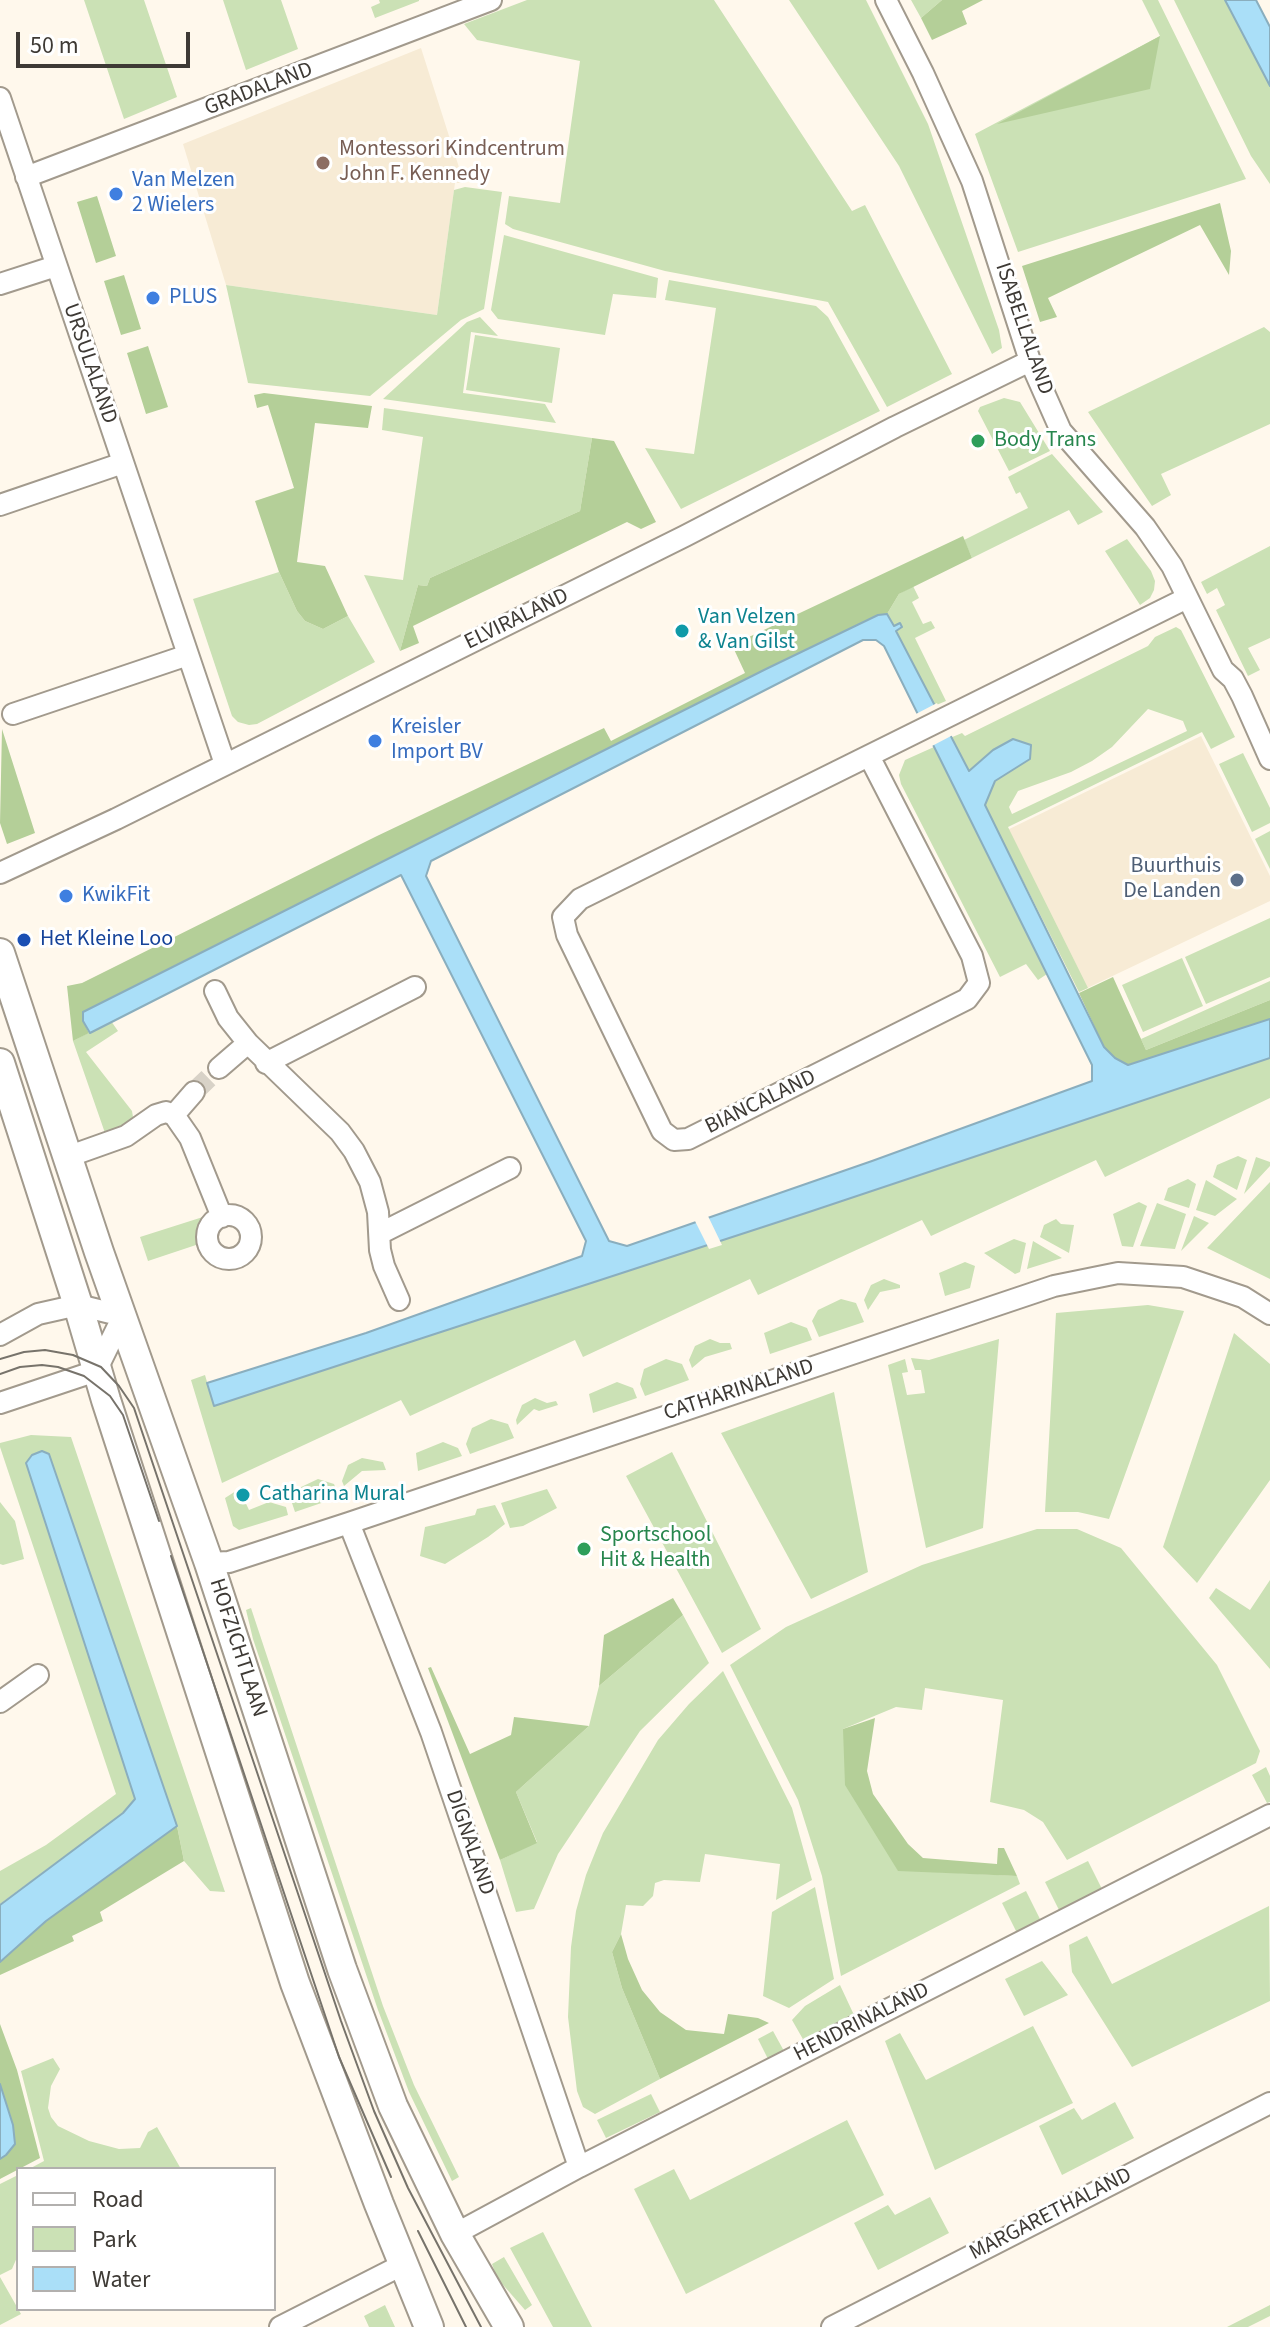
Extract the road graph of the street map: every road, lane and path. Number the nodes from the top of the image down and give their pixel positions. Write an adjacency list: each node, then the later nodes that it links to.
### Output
1 (491, 0): 4 (street, GRADALAND)
2 (886, 0): 7 (street, ISABELLALAND)
3 (0, 98): 4 (street, URSULALAND)
4 (26, 177): 5 (street, URSULALAND)
5 (56, 266): 6 (street); 8 (street, URSULALAND)
6 (0, 284)
7 (1030, 361): 10 (street, ISABELLALAND); 15 (street, ELVIRALAND)
8 (123, 463): 9 (street); 11 (street, URSULALAND)
9 (0, 505)
10 (1187, 598): 13 (street, BIANCALAND); 14 (street, ISABELLALAND)
11 (188, 655): 12 (street); 15 (street, URSULALAND)
12 (13, 714)
13 (869, 756): 13 (street, BIANCALAND)
14 (1270, 759)
15 (225, 764): 16 (street, ELVIRALAND)
16 (0, 873)
17 (0, 953): 26 (main road, HOFZICHTLAAN)
18 (415, 987): 22 (street)
19 (215, 991): 20 (street)
20 (248, 1043): 22 (street); 23 (street)
21 (0, 1063): 31 (main road)
22 (266, 1063): 29 (street)
23 (219, 1068)
24 (194, 1092): 25 (street)
25 (174, 1115): 26 (street); 28 (street)
26 (67, 1157): 33 (main road, HOFZICHTLAAN)
27 (510, 1168): 29 (street)
28 (222, 1217)
29 (381, 1233): 30 (street)
30 (399, 1300)
31 (78, 1305): 33 (street); 34 (street); 35 (main road)
32 (1270, 1314): 37 (street, CATHARINALAND)
33 (123, 1316): 35 (street); 38 (main road, HOFZICHTLAAN)
34 (0, 1335)
35 (96, 1371): 36 (street); 45 (main road)
36 (0, 1403)
37 (349, 1523): 38 (street, CATHARINALAND); 43 (street, DIGNALAND)
38 (209, 1563): 44 (main road, HOFZICHTLAAN)
39 (38, 1675): 40 (street)
40 (0, 1702)
41 (1270, 1815): 43 (street, HENDRINALAND)
42 (1270, 2103): 49 (street, MARGARETHALAND)
43 (579, 2167): 44 (street, HENDRINALAND)
44 (455, 2234): 48 (main road, HOFZICHTLAAN)
45 (404, 2264): 46 (street); 47 (main road)
46 (280, 2327)
47 (429, 2327)
48 (509, 2327)
49 (832, 2327)

